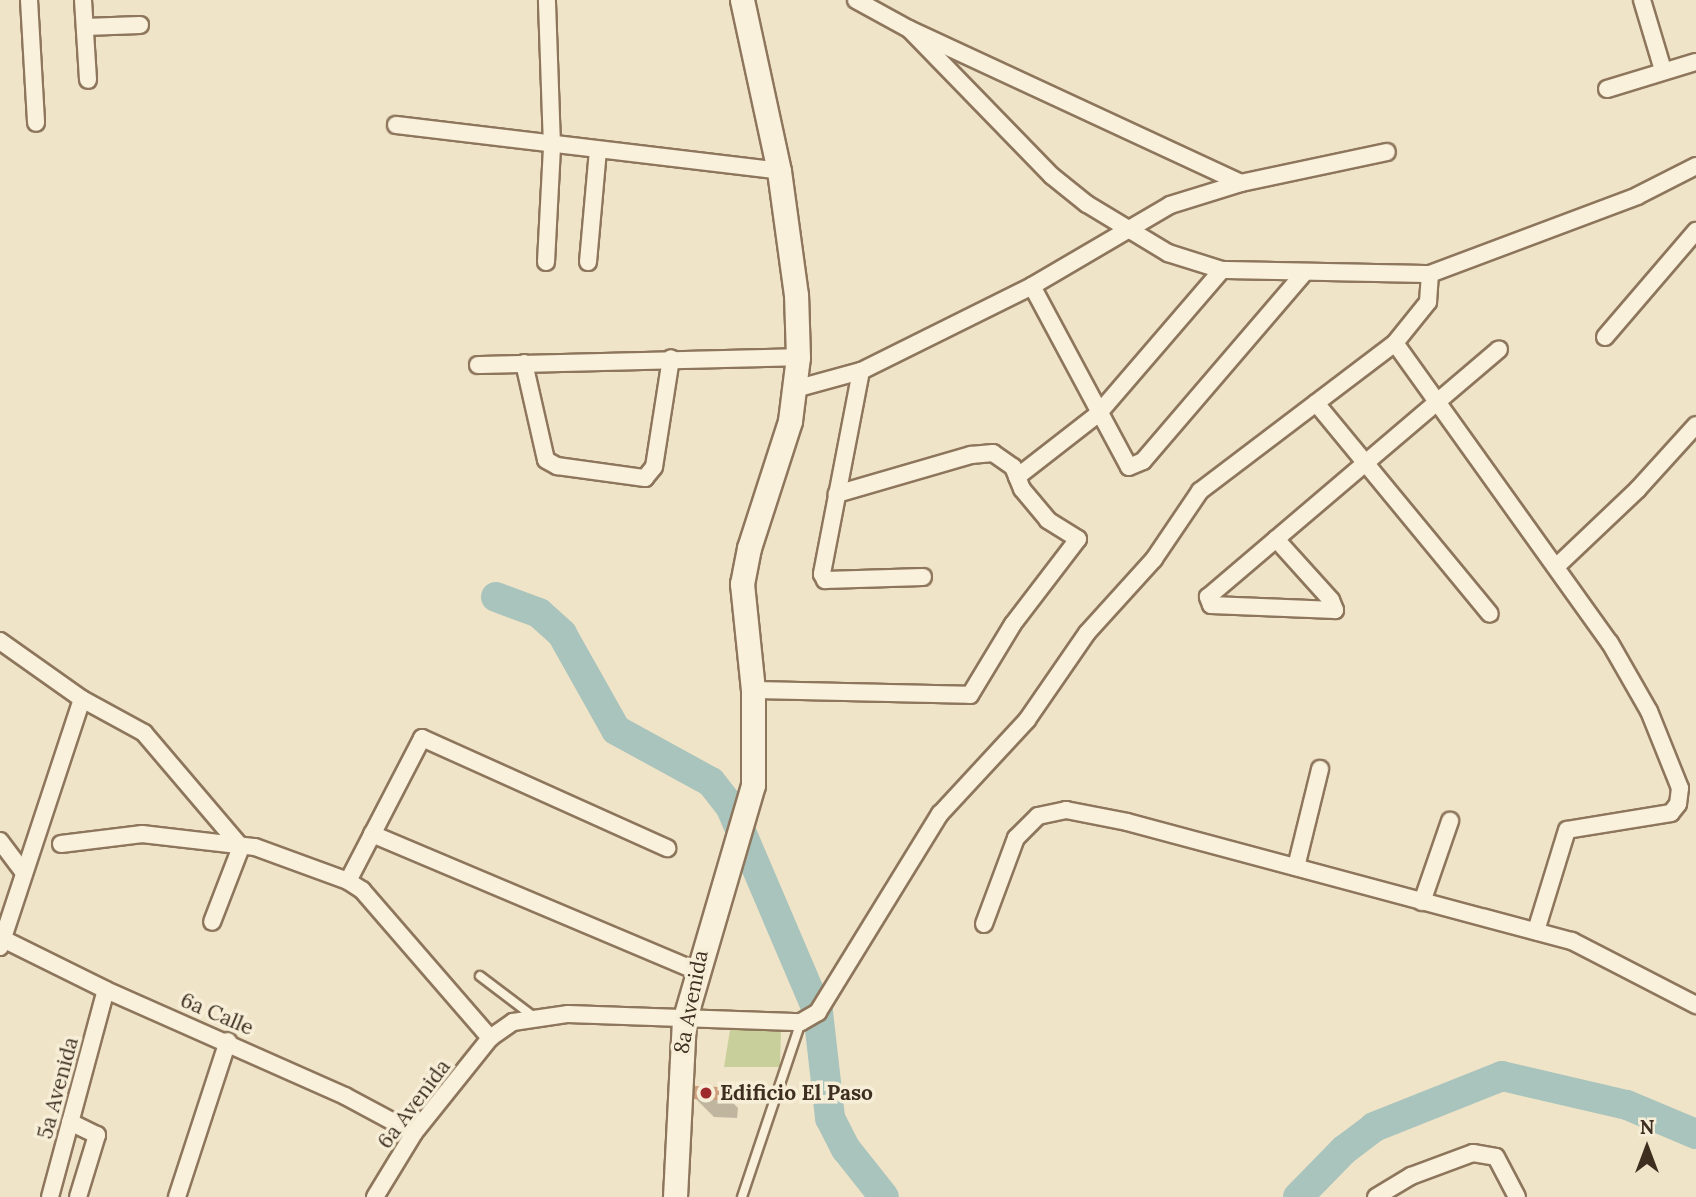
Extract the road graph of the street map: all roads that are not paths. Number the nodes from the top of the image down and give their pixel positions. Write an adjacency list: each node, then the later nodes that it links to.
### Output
1 (29, 0): 14 (street)
2 (83, 0): 8 (street)
3 (547, 0): 16 (street)
4 (743, 0): 20 (street, 8a Avenida)
5 (856, 0): 9 (street)
6 (1642, 0): 11 (street)
7 (140, 25): 8 (street)
8 (85, 27): 12 (street)
9 (909, 29): 21 (street); 22 (street)
10 (1696, 61): 11 (street)
11 (1663, 70): 13 (street)
12 (88, 80)
13 (1608, 89)
14 (36, 123)
15 (396, 125): 16 (street)
16 (552, 146): 17 (street); 24 (street)
17 (598, 151): 20 (street); 25 (street)
18 (1387, 152): 21 (street)
19 (1696, 166): 28 (street)
20 (779, 171): 33 (street, 8a Avenida)
21 (1241, 183): 22 (street)
22 (1127, 231): 26 (street); 29 (street)
23 (1696, 231): 30 (street)
24 (546, 262)
25 (589, 262)
26 (1222, 270): 27 (street); 41 (street)
27 (1303, 274): 28 (street); 41 (street)
28 (1430, 274): 31 (street)
29 (1032, 286): 37 (street); 41 (street)
30 (1605, 337)
31 (1395, 343): 39 (street); 40 (street)
32 (1499, 349): 40 (street)
33 (797, 357): 34 (street); 38 (street, 8a Avenida)
34 (671, 358): 35 (street); 35 (street)
35 (524, 363): 36 (street)
36 (478, 365)
37 (861, 371): 38 (street); 45 (street)
38 (795, 389): 51 (street, 8a Avenida)
39 (1316, 403): 43 (street); 74 (street)
40 (1436, 405): 43 (street); 47 (street)
41 (1098, 414): 44 (street)
42 (1696, 425): 47 (street)
43 (1363, 460): 46 (street); 49 (street)
44 (1017, 477): 45 (street); 51 (street)
45 (836, 494): 48 (street)
46 (1276, 539): 46 (street)
47 (1557, 566): 66 (street)
48 (923, 577)
49 (1490, 614)
50 (0, 641): 52 (street)
51 (754, 690): 68 (street, 8a Avenida)
52 (82, 699): 58 (street); 61 (street)
53 (1320, 769): 60 (street)
54 (1450, 821): 63 (street)
55 (372, 834): 59 (street); 62 (street); 68 (street)
56 (61, 844): 58 (street)
57 (3, 847): 61 (street)
58 (241, 847): 62 (street); 64 (street)
59 (667, 848)
60 (1296, 867): 63 (street); 65 (street)
61 (24, 873): 67 (street)
62 (348, 881): 75 (street)
63 (1422, 902): 66 (street)
64 (212, 922)
65 (984, 924)
66 (1536, 931): 71 (street)
67 (1, 943): 70 (street, 6a Calle)
68 (697, 971): 73 (street, 8a Avenida)
69 (480, 976): 72 (lane)
70 (106, 990): 76 (street, 6a Calle); 77 (street, 5a Avenida)
71 (1696, 1005)
72 (534, 1017): 73 (street, 6a Avenida); 75 (street, 6a Avenida)
73 (684, 1021): 74 (street, 6a Avenida); 83 (street, 8a Avenida)
74 (801, 1022): 84 (lane)
75 (491, 1038): 78 (street, 6a Avenida)
76 (228, 1041): 78 (street, 6a Calle); 81 (street)
77 (70, 1122): 79 (street, 5a Avenida); 80 (street)
78 (414, 1133): 82 (street, 6a Avenida)
79 (50, 1197)
80 (78, 1197)
81 (177, 1197)
82 (375, 1197)
83 (675, 1197)
84 (743, 1197)
85 (1376, 1197): 86 (street)
86 (1517, 1197)

